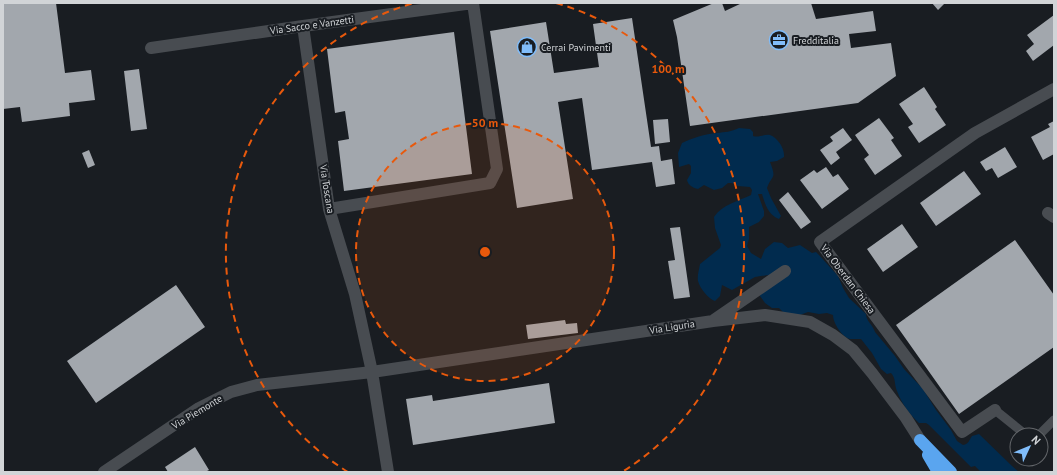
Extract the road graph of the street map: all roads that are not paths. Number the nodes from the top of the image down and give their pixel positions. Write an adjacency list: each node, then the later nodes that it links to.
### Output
1 (473, 3): 2 (street, Via Sacco e Vanzetti); 5 (street)
2 (303, 26): 3 (street, Via Sacco e Vanzetti); 5 (street, Via Toscana)
3 (150, 48)
4 (1054, 89): 9 (street, Via Oberdan Chiesa)
5 (329, 209): 8 (street, Via Toscana)
6 (785, 271): 7 (street)
7 (713, 321): 8 (street, Via Liguria); 11 (street, Via Liguria)
8 (372, 372): 12 (street, Via Piemonte); 13 (street, Via Toscana)
9 (996, 410): 10 (lane)
10 (1016, 427)
11 (920, 440): 14 (highway); 15 (highway)
12 (104, 472)
13 (388, 472)
14 (938, 472)
15 (951, 472)

